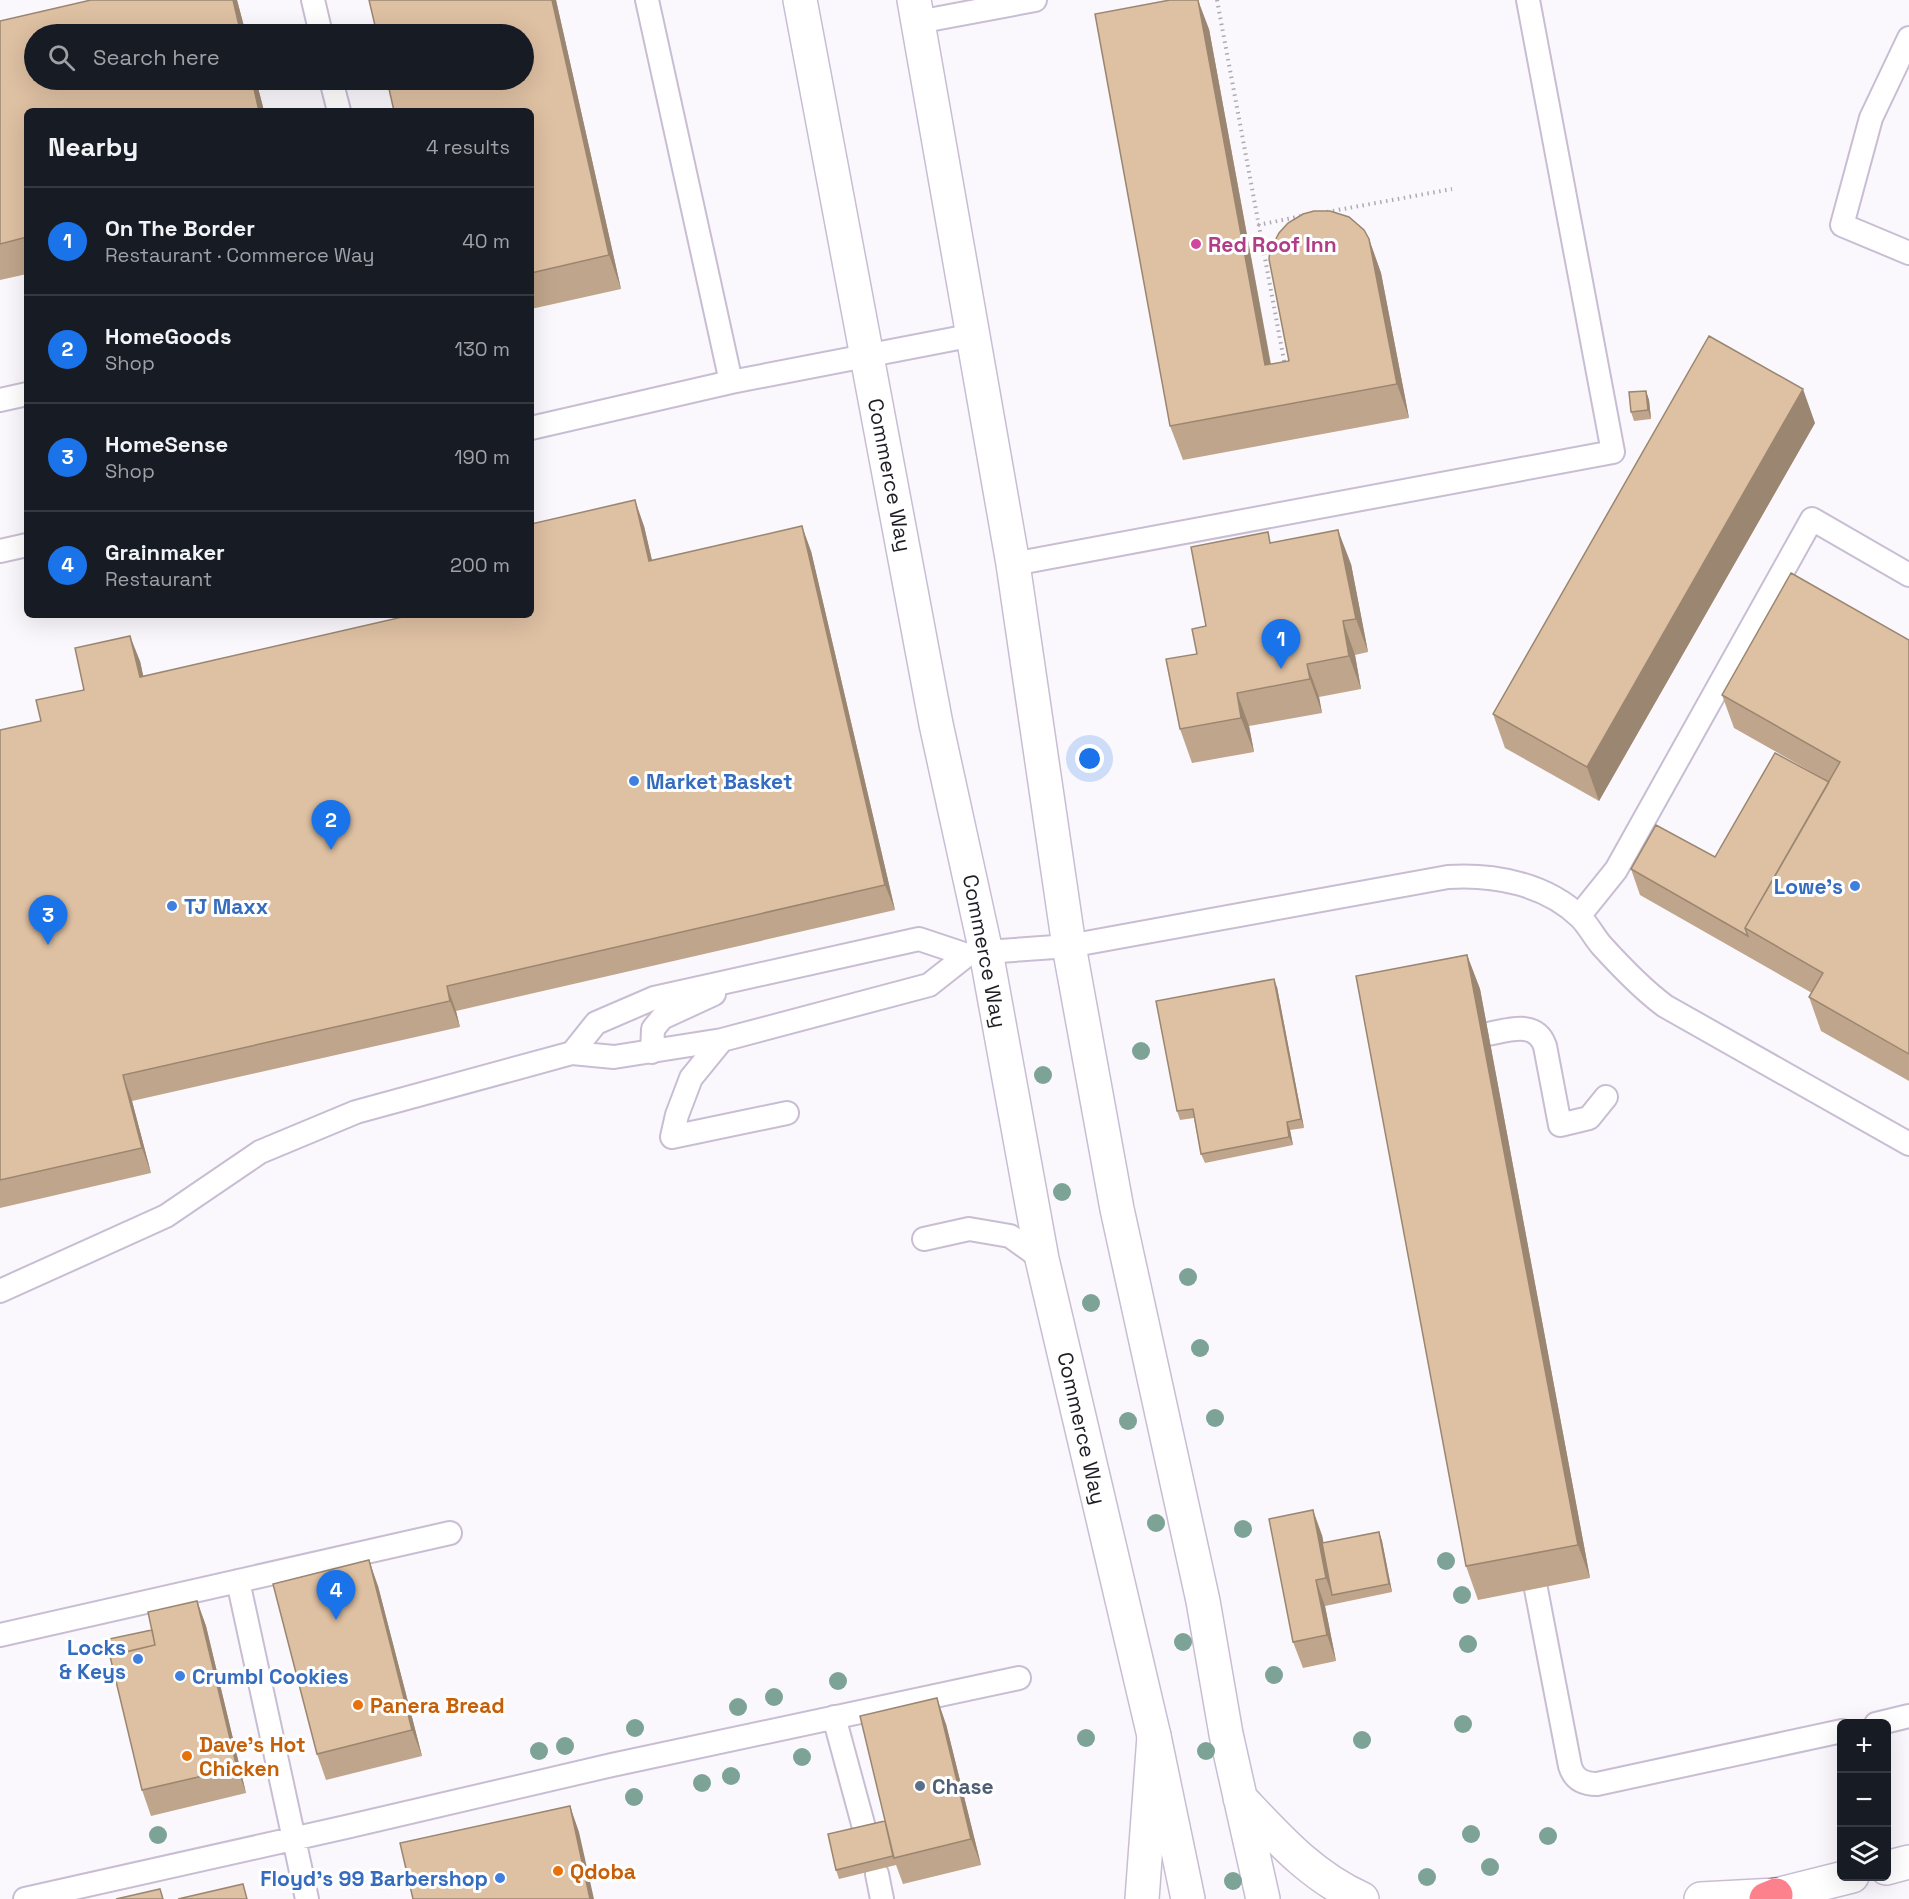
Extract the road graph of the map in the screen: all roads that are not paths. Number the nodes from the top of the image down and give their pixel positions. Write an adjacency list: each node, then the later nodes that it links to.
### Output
1 (313, 0): 7 (lane)
2 (647, 0): 14 (lane)
3 (800, 0): 13 (street, Commerce Way)
4 (1035, 0): 6 (lane)
5 (1528, 0): 20 (lane)
6 (916, 11): 12 (street)
7 (319, 24)
8 (1909, 38): 11 (lane)
9 (334, 90): 10 (lane)
10 (338, 108)
11 (1909, 253)
12 (974, 334): 13 (lane); 20 (street)
13 (867, 355): 14 (lane); 24 (street, Commerce Way)
14 (731, 382): 17 (lane)
15 (24, 395): 16 (lane)
16 (0, 400)
17 (534, 427)
18 (24, 546): 19 (lane)
19 (0, 551)
20 (1013, 564): 23 (street)
21 (1909, 575): 22 (lane)
22 (1579, 916): 23 (lane); 32 (lane)
23 (1070, 946): 24 (lane); 46 (street)
24 (976, 954): 25 (lane); 27 (lane); 34 (street, Commerce Way)
25 (747, 977): 28 (lane); 29 (lane)
26 (1488, 1034): 30 (lane)
27 (722, 1040): 28 (lane); 31 (lane)
28 (652, 1052): 29 (lane)
29 (572, 1053): 35 (lane)
30 (1606, 1097)
31 (787, 1113)
32 (1909, 1144)
33 (924, 1239): 34 (lane)
34 (1042, 1259): 45 (street, Commerce Way)
35 (0, 1292)
36 (450, 1533): 37 (lane)
37 (238, 1581): 39 (lane); 48 (lane)
38 (1536, 1588): 44 (lane)
39 (0, 1635)
40 (1019, 1678): 42 (lane)
41 (1909, 1716): 43 (lane)
42 (834, 1717): 47 (lane); 48 (lane)
43 (1891, 1720)
44 (1837, 1732)
45 (1154, 1736): 57 (street); 58 (street, Commerce Way)
46 (1240, 1798): 59 (street); 60 (street)
47 (866, 1835)
48 (294, 1839): 54 (lane); 55 (lane)
49 (1909, 1863): 50 (street)
50 (1891, 1867)
51 (877, 1874): 56 (lane)
52 (1837, 1880): 53 (street)
53 (1767, 1898): 61 (street)
54 (25, 1899)
55 (307, 1899)
56 (882, 1899)
57 (1142, 1899)
58 (1188, 1899)
59 (1263, 1899)
60 (1362, 1899)
61 (1701, 1899)

